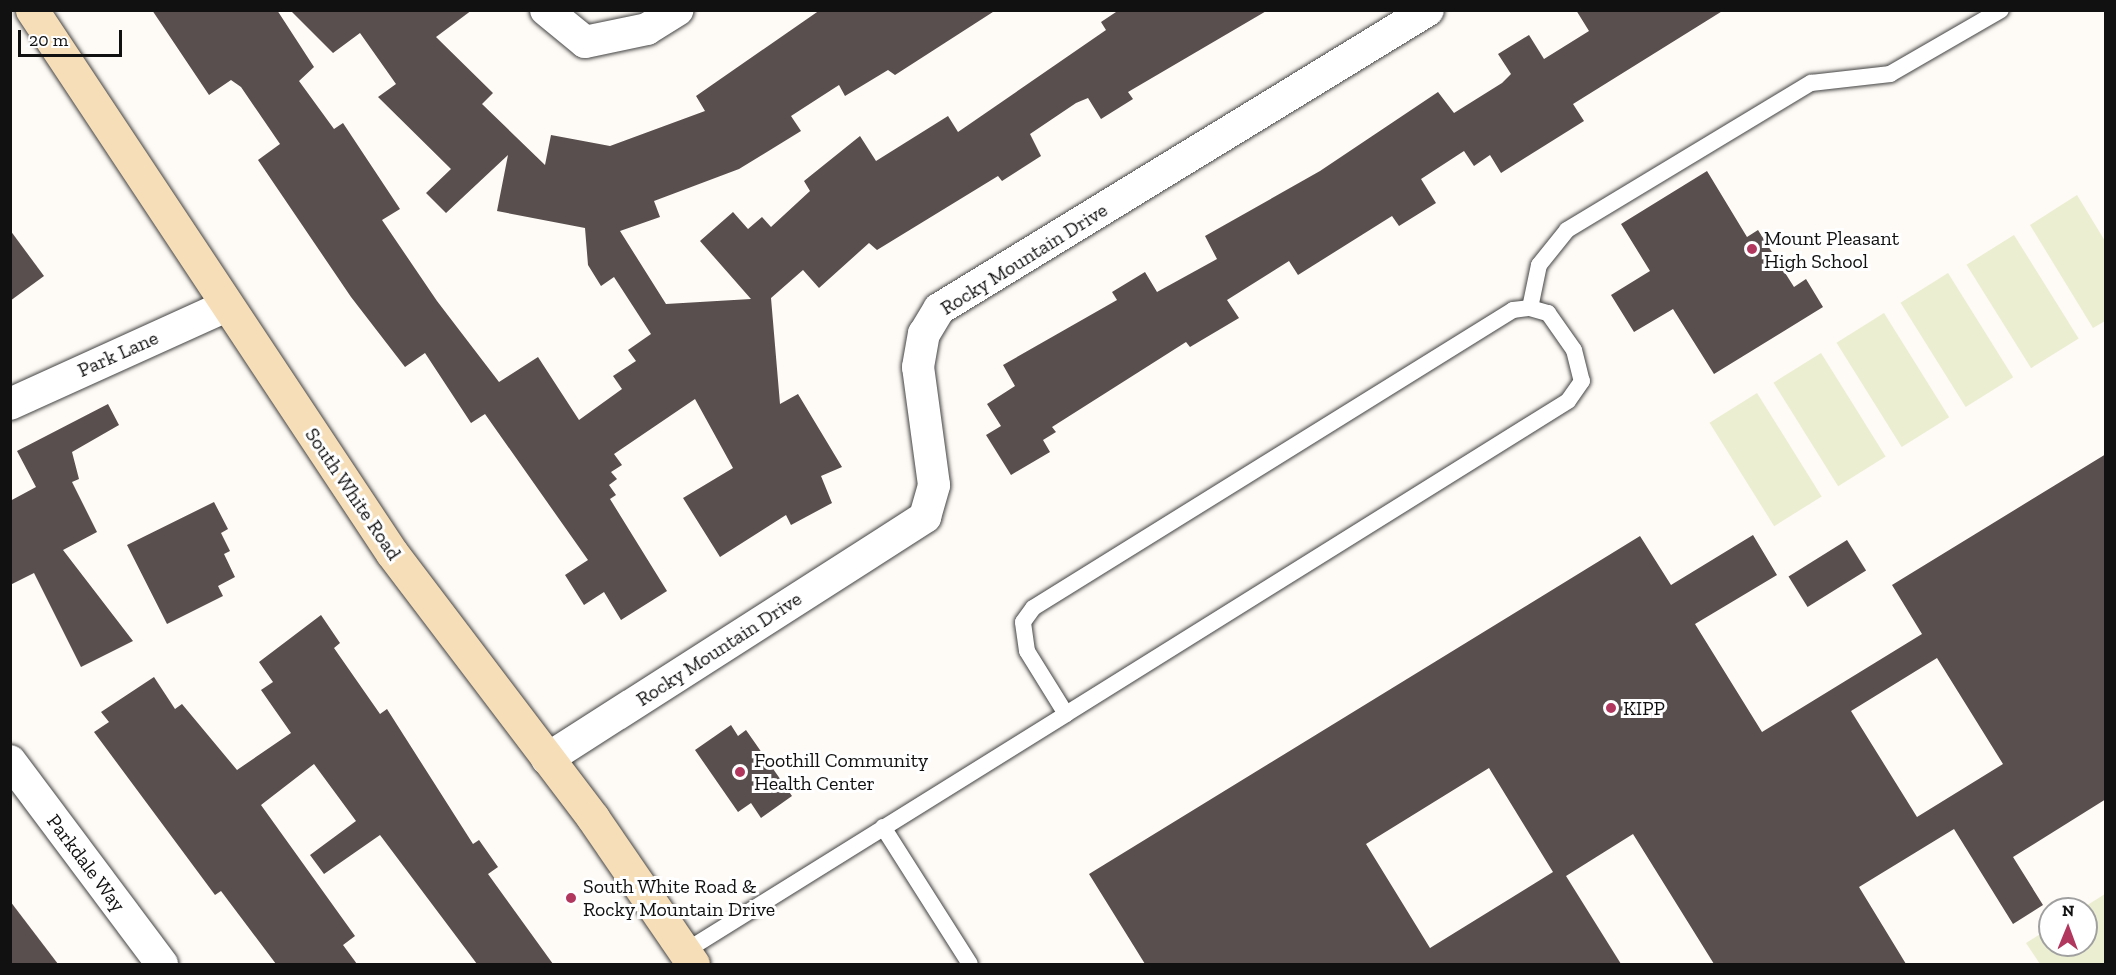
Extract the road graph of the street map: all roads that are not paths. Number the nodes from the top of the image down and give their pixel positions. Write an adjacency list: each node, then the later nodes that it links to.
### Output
1 (32, 10): 6 (main road, South White Road)
2 (546, 10): 3 (street)
3 (677, 10)
4 (1428, 10): 10 (street, Rocky Mountain Drive)
5 (2001, 10): 7 (lane)
6 (226, 306): 8 (street, Park Lane); 10 (main road, South White Road)
7 (1530, 308): 9 (lane); 9 (lane)
8 (10, 404)
9 (1066, 714): 12 (lane)
10 (547, 759): 13 (main road, South White Road)
11 (10, 761): 14 (street, Parkdale Way)
12 (883, 827): 13 (lane); 15 (lane)
13 (688, 958)
14 (162, 964)
15 (970, 964)

